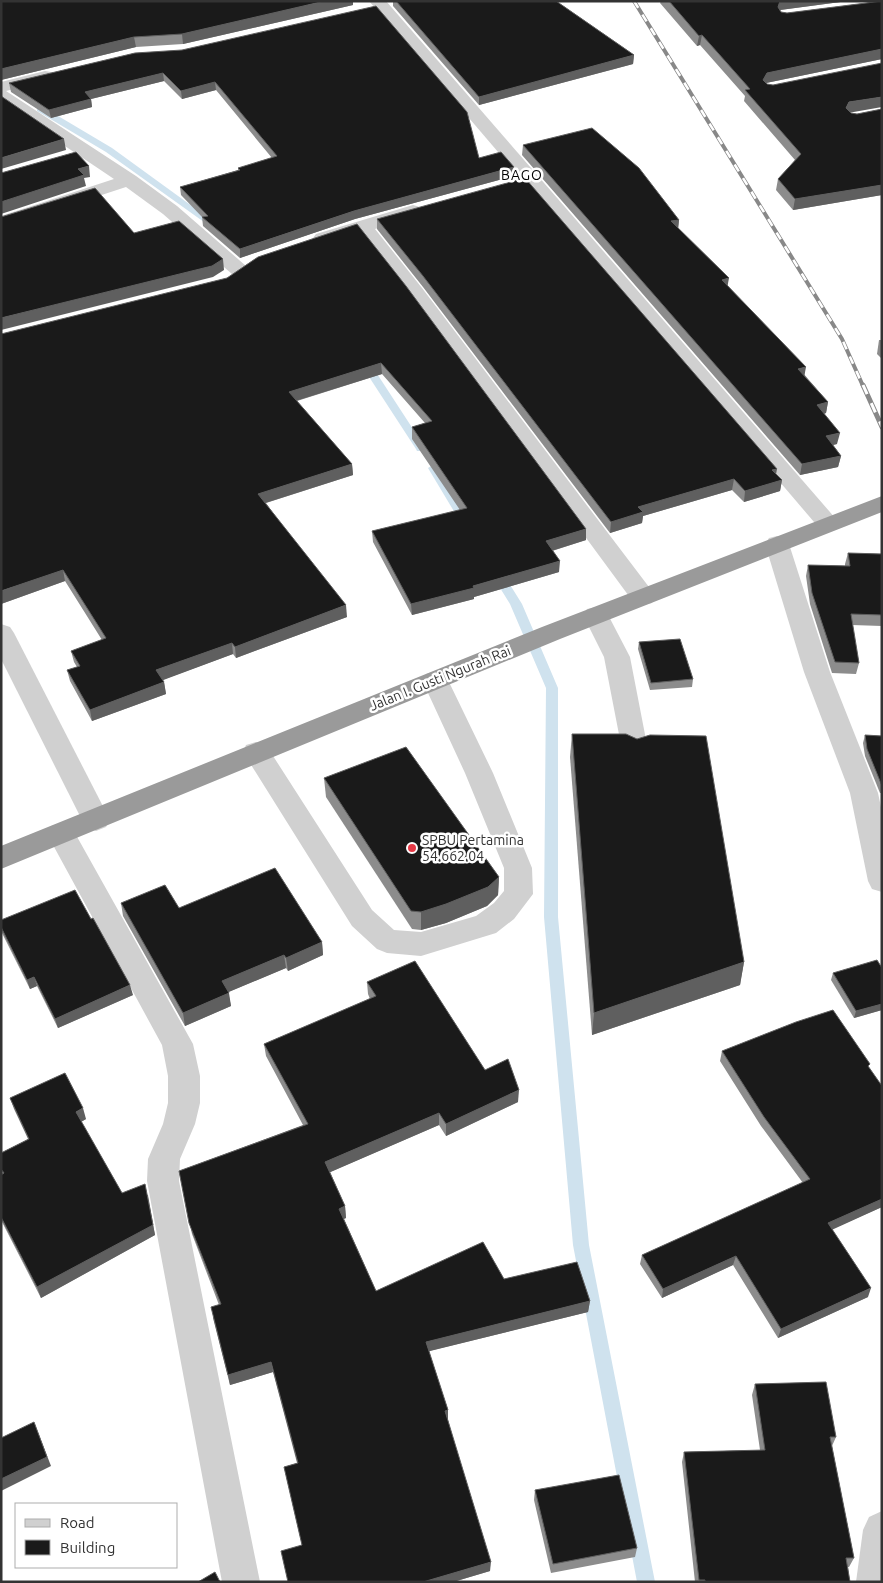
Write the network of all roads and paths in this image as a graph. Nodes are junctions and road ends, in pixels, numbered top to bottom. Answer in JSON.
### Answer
{"nodes":[{"id":1,"x":373,"y":6,"type":"edge"},
{"id":2,"x":63,"y":72,"type":"edge"},
{"id":3,"x":6,"y":88,"type":"edge"},
{"id":4,"x":87,"y":152,"type":"junction"},
{"id":5,"x":68,"y":157,"type":"edge"},
{"id":6,"x":129,"y":180,"type":"junction"},
{"id":7,"x":427,"y":207,"type":"edge"},
{"id":8,"x":1,"y":222,"type":"edge"},
{"id":9,"x":362,"y":225,"type":"junction"},
{"id":10,"x":307,"y":243,"type":"edge"},
{"id":11,"x":221,"y":283,"type":"edge"},
{"id":12,"x":882,"y":503,"type":"edge"},
{"id":13,"x":828,"y":524,"type":"junction"},
{"id":14,"x":777,"y":544,"type":"junction"},
{"id":15,"x":643,"y":597,"type":"junction"},
{"id":16,"x":596,"y":616,"type":"junction"},
{"id":17,"x":1,"y":633,"type":"edge"},
{"id":18,"x":435,"y":680,"type":"junction"},
{"id":19,"x":635,"y":750,"type":"edge"},
{"id":20,"x":256,"y":752,"type":"junction"},
{"id":21,"x":96,"y":820,"type":"junction"},
{"id":22,"x":61,"y":834,"type":"junction"},
{"id":23,"x":1,"y":858,"type":"edge"},
{"id":24,"x":882,"y":881,"type":"edge"},
{"id":25,"x":882,"y":1530,"type":"edge"},
{"id":26,"x":241,"y":1582,"type":"edge"},
{"id":27,"x":875,"y":1582,"type":"edge"}],
"edges":[{"from":1,"to":13,"type":"street"},
{"from":2,"to":3,"type":"street"},
{"from":3,"to":4,"type":"street"},
{"from":4,"to":5,"type":"street"},
{"from":4,"to":6,"type":"street"},
{"from":6,"to":8,"type":"street"},
{"from":6,"to":11,"type":"street"},
{"from":7,"to":9,"type":"street"},
{"from":9,"to":10,"type":"street"},
{"from":9,"to":15,"type":"street"},
{"from":12,"to":13,"type":"highway","name":"Jalan I. Gusti Ngurah Rai"},
{"from":13,"to":14,"type":"highway","name":"Jalan I. Gusti Ngurah Rai"},
{"from":14,"to":15,"type":"highway","name":"Jalan I. Gusti Ngurah Rai"},
{"from":14,"to":24,"type":"street"},
{"from":15,"to":16,"type":"highway","name":"Jalan I. Gusti Ngurah Rai"},
{"from":16,"to":18,"type":"highway","name":"Jalan I. Gusti Ngurah Rai"},
{"from":16,"to":19,"type":"street"},
{"from":17,"to":21,"type":"street"},
{"from":18,"to":20,"type":"highway","name":"Jalan I. Gusti Ngurah Rai"},
{"from":18,"to":20,"type":"street"},
{"from":20,"to":21,"type":"highway","name":"Jalan I. Gusti Ngurah Rai"},
{"from":21,"to":22,"type":"highway","name":"Jalan I. Gusti Ngurah Rai"},
{"from":22,"to":23,"type":"highway","name":"Jalan I. Gusti Ngurah Rai"},
{"from":22,"to":26,"type":"street"},
{"from":25,"to":27,"type":"street"}]}
